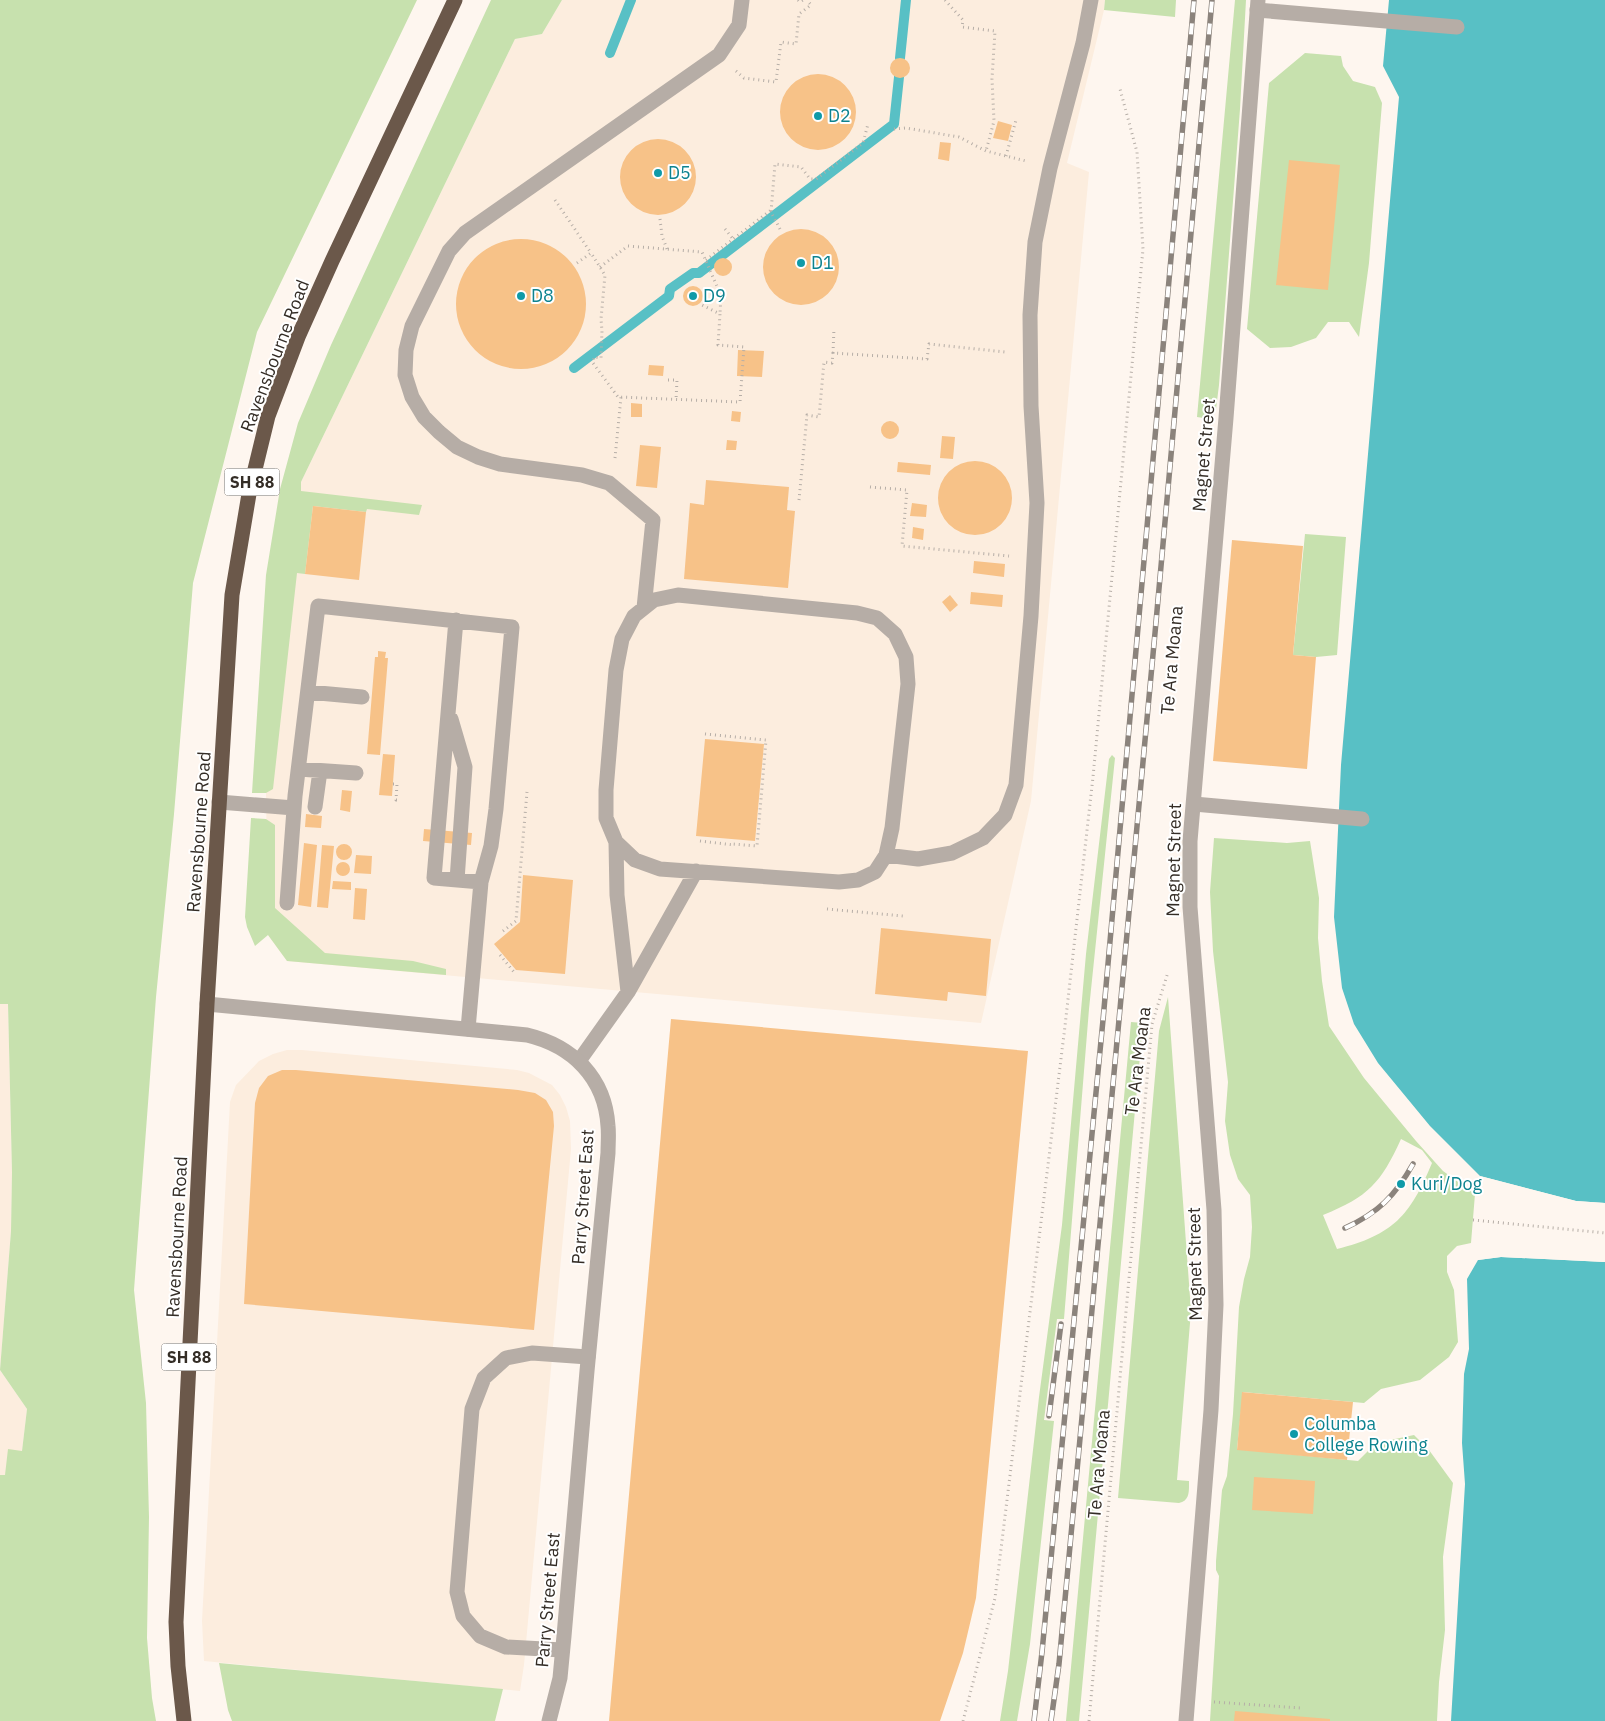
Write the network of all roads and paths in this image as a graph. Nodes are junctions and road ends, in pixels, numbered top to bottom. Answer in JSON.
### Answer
{"nodes":[{"id":1,"x":454,"y":0,"type":"edge"},
{"id":2,"x":742,"y":0,"type":"edge"},
{"id":3,"x":798,"y":0,"type":"edge"},
{"id":4,"x":803,"y":0,"type":"edge"},
{"id":5,"x":807,"y":0,"type":"edge"},
{"id":6,"x":945,"y":0,"type":"edge"},
{"id":7,"x":1091,"y":0,"type":"edge"},
{"id":8,"x":1257,"y":5,"type":"edge"},
{"id":9,"x":1457,"y":27,"type":"dead end"},
{"id":10,"x":744,"y":78,"type":"dead end"},
{"id":11,"x":1120,"y":89,"type":"dead end"},
{"id":12,"x":1016,"y":120,"type":"dead end"},
{"id":13,"x":868,"y":124,"type":"dead end"},
{"id":14,"x":894,"y":129,"type":"dead end"},
{"id":15,"x":986,"y":151,"type":"junction"},
{"id":16,"x":1006,"y":156,"type":"junction"},
{"id":17,"x":1050,"y":168,"type":"junction"},
{"id":18,"x":541,"y":180,"type":"junction"},
{"id":19,"x":771,"y":210,"type":"junction"},
{"id":20,"x":660,"y":219,"type":"dead end"},
{"id":21,"x":725,"y":229,"type":"dead end"},
{"id":22,"x":780,"y":229,"type":"dead end"},
{"id":23,"x":732,"y":239,"type":"junction"},
{"id":24,"x":667,"y":249,"type":"junction"},
{"id":25,"x":591,"y":253,"type":"junction"},
{"id":26,"x":706,"y":260,"type":"junction"},
{"id":27,"x":577,"y":263,"type":"dead end"},
{"id":28,"x":600,"y":267,"type":"junction"},
{"id":29,"x":719,"y":291,"type":"junction"},
{"id":30,"x":706,"y":296,"type":"dead end"},
{"id":31,"x":702,"y":305,"type":"dead end"},
{"id":32,"x":720,"y":314,"type":"junction"},
{"id":33,"x":834,"y":328,"type":"dead end"},
{"id":34,"x":833,"y":353,"type":"junction"},
{"id":35,"x":1030,"y":355,"type":"junction"},
{"id":36,"x":668,"y":380,"type":"dead end"},
{"id":37,"x":621,"y":397,"type":"junction"},
{"id":38,"x":676,"y":400,"type":"junction"},
{"id":39,"x":614,"y":487,"type":"junction"},
{"id":40,"x":870,"y":487,"type":"dead end"},
{"id":41,"x":799,"y":500,"type":"dead end"},
{"id":42,"x":979,"y":553,"type":"dead end"},
{"id":43,"x":644,"y":608,"type":"junction"},
{"id":44,"x":456,"y":620,"type":"junction"},
{"id":45,"x":308,"y":692,"type":"junction"},
{"id":46,"x":362,"y":697,"type":"dead end"},
{"id":47,"x":448,"y":711,"type":"junction"},
{"id":48,"x":705,"y":734,"type":"dead end"},
{"id":49,"x":299,"y":769,"type":"junction"},
{"id":50,"x":320,"y":771,"type":"junction"},
{"id":51,"x":356,"y":773,"type":"dead end"},
{"id":52,"x":393,"y":784,"type":"dead end"},
{"id":53,"x":528,"y":792,"type":"dead end"},
{"id":54,"x":399,"y":800,"type":"dead end"},
{"id":55,"x":219,"y":802,"type":"junction"},
{"id":56,"x":1194,"y":804,"type":"junction"},
{"id":57,"x":314,"y":807,"type":"dead end"},
{"id":58,"x":294,"y":808,"type":"junction"},
{"id":59,"x":1362,"y":819,"type":"dead end"},
{"id":60,"x":700,"y":841,"type":"dead end"},
{"id":61,"x":616,"y":842,"type":"junction"},
{"id":62,"x":733,"y":844,"type":"junction"},
{"id":63,"x":736,"y":851,"type":"dead end"},
{"id":64,"x":886,"y":855,"type":"junction"},
{"id":65,"x":696,"y":872,"type":"junction"},
{"id":66,"x":456,"y":880,"type":"junction"},
{"id":67,"x":481,"y":882,"type":"junction"},
{"id":68,"x":287,"y":904,"type":"dead end"},
{"id":69,"x":503,"y":932,"type":"dead end"},
{"id":70,"x":496,"y":950,"type":"dead end"},
{"id":71,"x":1170,"y":964,"type":"dead end"},
{"id":72,"x":514,"y":972,"type":"dead end"},
{"id":73,"x":628,"y":992,"type":"junction"},
{"id":74,"x":207,"y":1004,"type":"junction"},
{"id":75,"x":468,"y":1029,"type":"junction"},
{"id":76,"x":579,"y":1061,"type":"junction"},
{"id":77,"x":1473,"y":1220,"type":"dead end"},
{"id":78,"x":1605,"y":1233,"type":"edge"},
{"id":79,"x":588,"y":1358,"type":"junction"},
{"id":80,"x":562,"y":1650,"type":"junction"},
{"id":81,"x":1188,"y":1700,"type":"junction"},
{"id":82,"x":1301,"y":1708,"type":"dead end"},
{"id":83,"x":185,"y":1717,"type":"edge"},
{"id":84,"x":549,"y":1721,"type":"edge"},
{"id":85,"x":963,"y":1721,"type":"edge"},
{"id":86,"x":1089,"y":1721,"type":"edge"},
{"id":87,"x":1186,"y":1721,"type":"edge"}],
"edges":[{"from":1,"to":55,"type":"highway","name":"Ravensbourne Road","number":"SH 88"},
{"from":2,"to":18,"type":"street"},
{"from":3,"to":4,"type":"path"},
{"from":5,"to":10,"type":"path"},
{"from":6,"to":15,"type":"path"},
{"from":7,"to":17,"type":"street"},
{"from":8,"to":9,"type":"street"},
{"from":8,"to":56,"type":"street","name":"Magnet Street"},
{"from":11,"to":85,"type":"path"},
{"from":12,"to":16,"type":"path"},
{"from":13,"to":19,"type":"path"},
{"from":14,"to":15,"type":"path"},
{"from":15,"to":16,"type":"path"},
{"from":16,"to":17,"type":"path"},
{"from":17,"to":35,"type":"street"},
{"from":18,"to":25,"type":"path"},
{"from":18,"to":39,"type":"street"},
{"from":19,"to":22,"type":"path"},
{"from":19,"to":23,"type":"path"},
{"from":20,"to":24,"type":"path"},
{"from":21,"to":23,"type":"path"},
{"from":23,"to":26,"type":"path"},
{"from":24,"to":26,"type":"path"},
{"from":24,"to":28,"type":"path"},
{"from":25,"to":27,"type":"path"},
{"from":25,"to":28,"type":"path"},
{"from":26,"to":29,"type":"path"},
{"from":28,"to":37,"type":"path"},
{"from":29,"to":30,"type":"path"},
{"from":29,"to":32,"type":"path"},
{"from":31,"to":32,"type":"path"},
{"from":32,"to":38,"type":"path"},
{"from":33,"to":34,"type":"path"},
{"from":34,"to":35,"type":"path"},
{"from":34,"to":41,"type":"path"},
{"from":35,"to":64,"type":"street"},
{"from":36,"to":38,"type":"path"},
{"from":37,"to":38,"type":"path"},
{"from":37,"to":39,"type":"path"},
{"from":39,"to":43,"type":"street"},
{"from":40,"to":42,"type":"path"},
{"from":43,"to":61,"type":"street"},
{"from":43,"to":64,"type":"street"},
{"from":44,"to":45,"type":"street"},
{"from":44,"to":47,"type":"street"},
{"from":44,"to":67,"type":"street"},
{"from":45,"to":46,"type":"street"},
{"from":45,"to":49,"type":"street"},
{"from":47,"to":66,"type":"street"},
{"from":47,"to":66,"type":"street"},
{"from":48,"to":62,"type":"path"},
{"from":49,"to":50,"type":"street"},
{"from":49,"to":58,"type":"street"},
{"from":50,"to":51,"type":"street"},
{"from":50,"to":57,"type":"street"},
{"from":52,"to":54,"type":"path"},
{"from":53,"to":69,"type":"path"},
{"from":55,"to":58,"type":"street"},
{"from":55,"to":74,"type":"highway","name":"Ravensbourne Road","number":"SH 88"},
{"from":56,"to":59,"type":"street"},
{"from":56,"to":81,"type":"street","name":"Magnet Street"},
{"from":58,"to":68,"type":"street"},
{"from":60,"to":62,"type":"path"},
{"from":61,"to":65,"type":"street"},
{"from":61,"to":73,"type":"street"},
{"from":62,"to":63,"type":"path"},
{"from":64,"to":65,"type":"street"},
{"from":65,"to":73,"type":"street"},
{"from":66,"to":67,"type":"street"},
{"from":67,"to":75,"type":"street"},
{"from":70,"to":72,"type":"path"},
{"from":71,"to":86,"type":"path","name":"Te Ara Moana"},
{"from":73,"to":76,"type":"street"},
{"from":74,"to":75,"type":"street","name":"Parry Street East"},
{"from":74,"to":83,"type":"highway","name":"Ravensbourne Road","number":"SH 88"},
{"from":75,"to":76,"type":"street","name":"Parry Street East"},
{"from":76,"to":79,"type":"street","name":"Parry Street East"},
{"from":77,"to":78,"type":"path"},
{"from":79,"to":80,"type":"street","name":"Parry Street East"},
{"from":79,"to":80,"type":"street"},
{"from":80,"to":84,"type":"street","name":"Parry Street East"},
{"from":81,"to":82,"type":"path"},
{"from":81,"to":87,"type":"street","name":"Magnet Street"}]}
